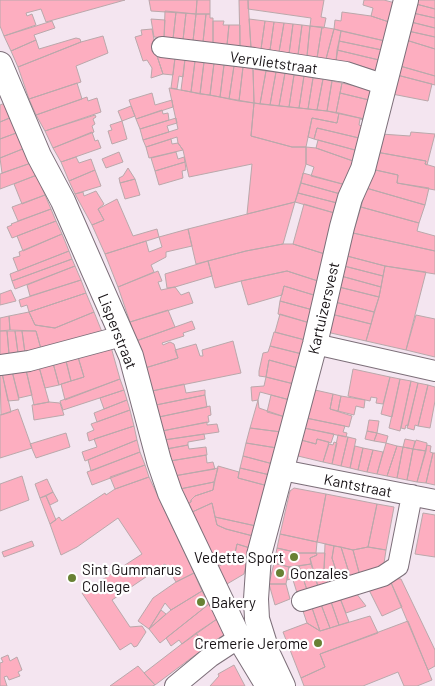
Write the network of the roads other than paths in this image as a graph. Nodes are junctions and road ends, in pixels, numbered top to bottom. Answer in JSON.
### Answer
{"nodes":[{"id":1,"x":406,"y":0,"type":"edge"},
{"id":2,"x":162,"y":47,"type":"dead end"},
{"id":3,"x":0,"y":64,"type":"edge"},
{"id":4,"x":385,"y":85,"type":"junction"},
{"id":5,"x":122,"y":336,"type":"junction"},
{"id":6,"x":315,"y":344,"type":"junction"},
{"id":7,"x":0,"y":365,"type":"edge"},
{"id":8,"x":435,"y":370,"type":"edge"},
{"id":9,"x":282,"y":470,"type":"junction"},
{"id":10,"x":412,"y":495,"type":"junction"},
{"id":11,"x":435,"y":500,"type":"edge"},
{"id":12,"x":302,"y":601,"type":"dead end"},
{"id":13,"x":222,"y":603,"type":"junction"},
{"id":14,"x":257,"y":609,"type":"junction"},
{"id":15,"x":239,"y":638,"type":"junction"},
{"id":16,"x":268,"y":654,"type":"junction"},
{"id":17,"x":176,"y":686,"type":"edge"},
{"id":18,"x":268,"y":686,"type":"edge"},
{"id":19,"x":283,"y":686,"type":"edge"}],
"edges":[{"from":1,"to":4,"type":"street","name":"Kartuizersvest"},
{"from":2,"to":4,"type":"street","name":"Vervlietstraat"},
{"from":3,"to":5,"type":"street","name":"Lisperstraat"},
{"from":4,"to":6,"type":"street","name":"Kartuizersvest"},
{"from":5,"to":7,"type":"street"},
{"from":5,"to":13,"type":"street","name":"Lisperstraat"},
{"from":6,"to":8,"type":"street"},
{"from":6,"to":9,"type":"street","name":"Kartuizersvest"},
{"from":9,"to":10,"type":"street","name":"Kantstraat"},
{"from":9,"to":14,"type":"street","name":"Kartuizersvest"},
{"from":10,"to":11,"type":"street","name":"Kantstraat"},
{"from":10,"to":12,"type":"street"},
{"from":13,"to":14,"type":"street"},
{"from":13,"to":15,"type":"street","name":"Lisperstraat"},
{"from":14,"to":16,"type":"street"},
{"from":15,"to":16,"type":"street"},
{"from":15,"to":17,"type":"street"},
{"from":15,"to":18,"type":"street","name":"Lisperstraat"},
{"from":16,"to":19,"type":"street"}]}
